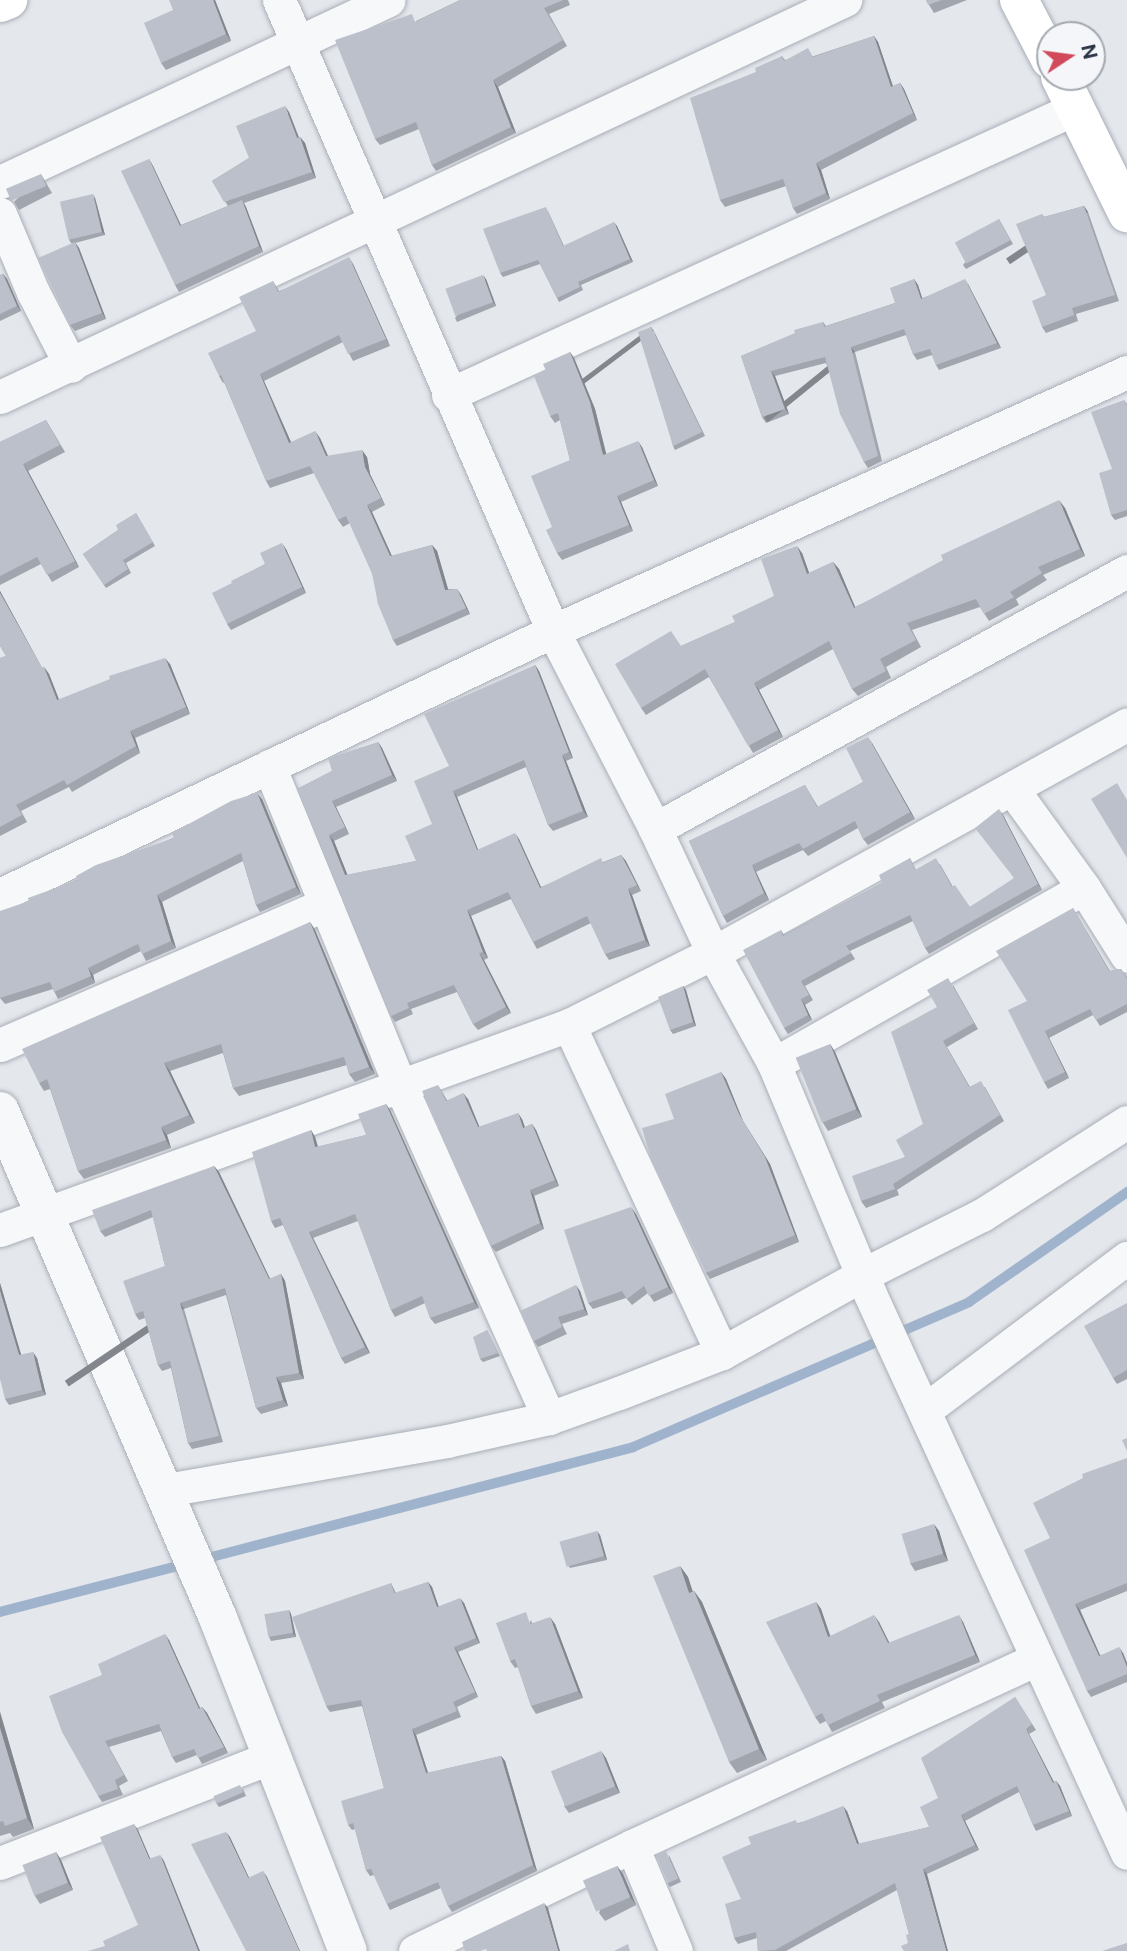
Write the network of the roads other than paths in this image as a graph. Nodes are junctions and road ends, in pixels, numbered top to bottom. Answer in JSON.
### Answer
{"nodes":[{"id":1,"x":8,"y":0,"type":"edge"},
{"id":2,"x":279,"y":0,"type":"edge"},
{"id":3,"x":390,"y":0,"type":"edge"},
{"id":4,"x":845,"y":0,"type":"edge"},
{"id":5,"x":1019,"y":0,"type":"edge"},
{"id":6,"x":0,"y":3,"type":"edge"},
{"id":7,"x":1036,"y":32,"type":"edge"},
{"id":8,"x":298,"y":41,"type":"junction"},
{"id":9,"x":1068,"y":93,"type":"edge"},
{"id":10,"x":0,"y":182,"type":"edge"},
{"id":11,"x":1127,"y":213,"type":"edge"},
{"id":12,"x":0,"y":214,"type":"edge"},
{"id":13,"x":373,"y":220,"type":"junction"},
{"id":14,"x":71,"y":366,"type":"junction"},
{"id":15,"x":1127,"y":372,"type":"edge"},
{"id":16,"x":448,"y":395,"type":"junction"},
{"id":17,"x":0,"y":397,"type":"edge"},
{"id":18,"x":1127,"y":571,"type":"edge"},
{"id":19,"x":553,"y":631,"type":"junction"},
{"id":20,"x":1127,"y":724,"type":"edge"},
{"id":21,"x":269,"y":766,"type":"junction"},
{"id":22,"x":1013,"y":790,"type":"junction"},
{"id":23,"x":655,"y":829,"type":"junction"},
{"id":24,"x":1084,"y":888,"type":"junction"},
{"id":25,"x":0,"y":895,"type":"edge"},
{"id":26,"x":326,"y":904,"type":"junction"},
{"id":27,"x":713,"y":953,"type":"junction"},
{"id":28,"x":1127,"y":956,"type":"edge"},
{"id":29,"x":569,"y":1026,"type":"junction"},
{"id":30,"x":0,"y":1045,"type":"edge"},
{"id":31,"x":774,"y":1064,"type":"junction"},
{"id":32,"x":400,"y":1084,"type":"junction"},
{"id":33,"x":0,"y":1111,"type":"edge"},
{"id":34,"x":1127,"y":1122,"type":"edge"},
{"id":35,"x":43,"y":1213,"type":"junction"},
{"id":36,"x":0,"y":1230,"type":"edge"},
{"id":37,"x":1127,"y":1258,"type":"edge"},
{"id":38,"x":866,"y":1285,"type":"junction"},
{"id":39,"x":722,"y":1353,"type":"junction"},
{"id":40,"x":919,"y":1397,"type":"junction"},
{"id":41,"x":549,"y":1418,"type":"junction"},
{"id":42,"x":164,"y":1500,"type":"junction"},
{"id":43,"x":1037,"y":1659,"type":"junction"},
{"id":44,"x":272,"y":1757,"type":"junction"},
{"id":45,"x":632,"y":1846,"type":"junction"},
{"id":46,"x":1127,"y":1853,"type":"edge"},
{"id":47,"x":0,"y":1863,"type":"edge"},
{"id":48,"x":348,"y":1951,"type":"edge"},
{"id":49,"x":415,"y":1951,"type":"edge"},
{"id":50,"x":676,"y":1951,"type":"edge"}],
"edges":[{"from":1,"to":6,"type":"main road"},
{"from":2,"to":8,"type":"street"},
{"from":3,"to":8,"type":"street"},
{"from":4,"to":13,"type":"street"},
{"from":5,"to":7,"type":"main road"},
{"from":8,"to":10,"type":"street"},
{"from":8,"to":13,"type":"street"},
{"from":9,"to":11,"type":"main road"},
{"from":9,"to":16,"type":"street"},
{"from":12,"to":14,"type":"street"},
{"from":13,"to":14,"type":"street"},
{"from":13,"to":16,"type":"street"},
{"from":14,"to":17,"type":"street"},
{"from":15,"to":19,"type":"street"},
{"from":16,"to":19,"type":"street"},
{"from":18,"to":23,"type":"street"},
{"from":19,"to":21,"type":"street"},
{"from":19,"to":23,"type":"street"},
{"from":20,"to":22,"type":"street"},
{"from":21,"to":25,"type":"street"},
{"from":21,"to":26,"type":"street"},
{"from":22,"to":24,"type":"street"},
{"from":22,"to":27,"type":"street"},
{"from":23,"to":27,"type":"street"},
{"from":24,"to":28,"type":"street"},
{"from":24,"to":31,"type":"street"},
{"from":26,"to":30,"type":"street"},
{"from":26,"to":32,"type":"street"},
{"from":27,"to":29,"type":"street"},
{"from":27,"to":31,"type":"street"},
{"from":29,"to":32,"type":"street"},
{"from":29,"to":39,"type":"street"},
{"from":31,"to":38,"type":"street"},
{"from":32,"to":35,"type":"street"},
{"from":32,"to":41,"type":"street"},
{"from":33,"to":35,"type":"street"},
{"from":34,"to":38,"type":"street"},
{"from":35,"to":36,"type":"street"},
{"from":35,"to":42,"type":"street"},
{"from":37,"to":40,"type":"street"},
{"from":38,"to":39,"type":"street"},
{"from":38,"to":40,"type":"street"},
{"from":39,"to":41,"type":"street"},
{"from":40,"to":43,"type":"street"},
{"from":41,"to":42,"type":"street"},
{"from":42,"to":44,"type":"street"},
{"from":43,"to":45,"type":"street"},
{"from":43,"to":46,"type":"street"},
{"from":44,"to":47,"type":"street"},
{"from":44,"to":48,"type":"street"},
{"from":45,"to":49,"type":"street"},
{"from":45,"to":50,"type":"street"}]}
